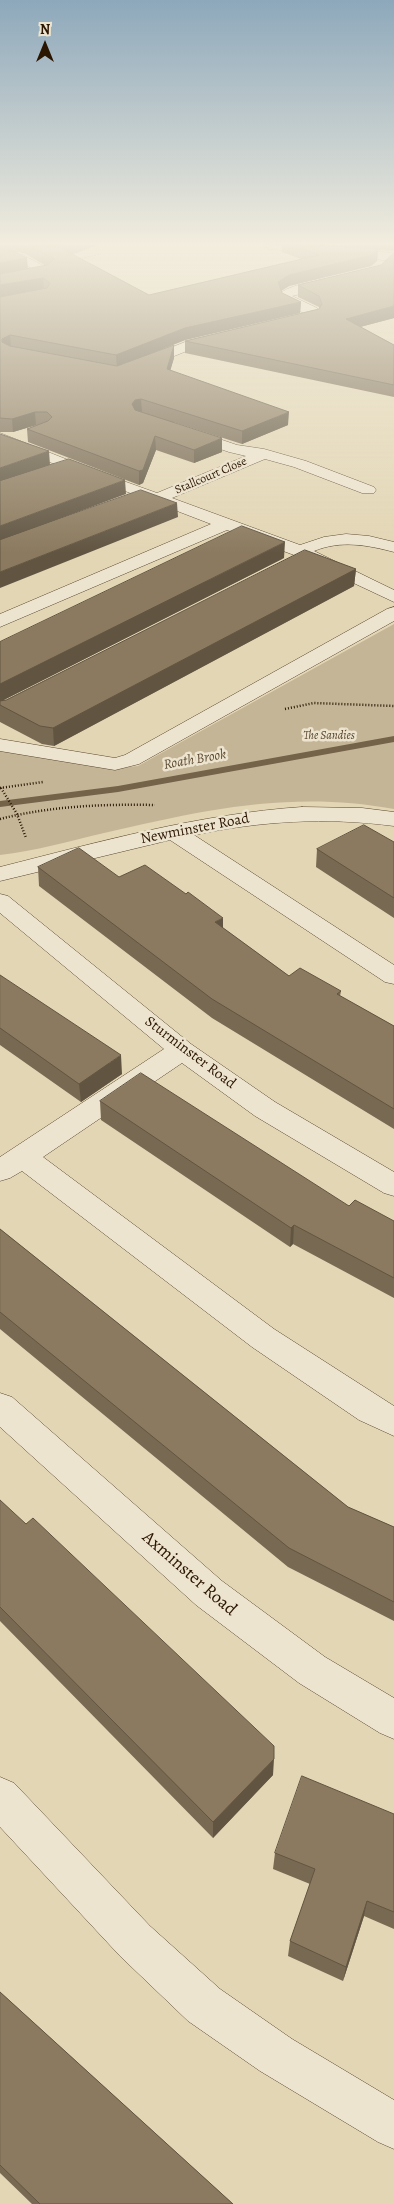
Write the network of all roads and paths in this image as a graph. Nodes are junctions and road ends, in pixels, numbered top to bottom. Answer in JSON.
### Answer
{"nodes":[{"id":1,"x":183,"y":348,"type":"edge"},
{"id":2,"x":127,"y":370,"type":"edge"},
{"id":3,"x":169,"y":427,"type":"edge"},
{"id":4,"x":33,"y":433,"type":"edge"},
{"id":5,"x":1,"y":439,"type":"edge"},
{"id":6,"x":264,"y":454,"type":"junction"},
{"id":7,"x":70,"y":466,"type":"junction"},
{"id":8,"x":44,"y":475,"type":"edge"},
{"id":9,"x":368,"y":490,"type":"dead end"},
{"id":10,"x":153,"y":496,"type":"junction"},
{"id":11,"x":123,"y":503,"type":"edge"},
{"id":12,"x":226,"y":524,"type":"junction"},
{"id":13,"x":394,"y":547,"type":"edge"},
{"id":14,"x":304,"y":553,"type":"junction"},
{"id":15,"x":284,"y":567,"type":"edge"},
{"id":16,"x":394,"y":597,"type":"edge"},
{"id":17,"x":394,"y":613,"type":"edge"},
{"id":18,"x":0,"y":620,"type":"edge"},
{"id":19,"x":394,"y":706,"type":"edge"},
{"id":20,"x":281,"y":710,"type":"dead end"},
{"id":21,"x":0,"y":745,"type":"edge"},
{"id":22,"x":0,"y":788,"type":"edge"},
{"id":23,"x":16,"y":814,"type":"junction"},
{"id":24,"x":0,"y":819,"type":"edge"},
{"id":25,"x":394,"y":819,"type":"edge"},
{"id":26,"x":174,"y":832,"type":"junction"},
{"id":27,"x":27,"y":841,"type":"dead end"},
{"id":28,"x":0,"y":874,"type":"edge"},
{"id":29,"x":0,"y":901,"type":"edge"},
{"id":30,"x":394,"y":976,"type":"edge"},
{"id":31,"x":182,"y":1050,"type":"junction"},
{"id":32,"x":11,"y":1163,"type":"edge"},
{"id":33,"x":394,"y":1185,"type":"edge"},
{"id":34,"x":0,"y":1407,"type":"edge"},
{"id":35,"x":394,"y":1422,"type":"edge"},
{"id":36,"x":394,"y":1720,"type":"edge"},
{"id":37,"x":0,"y":1798,"type":"edge"},
{"id":38,"x":394,"y":2126,"type":"edge"}],
"edges":[{"from":1,"to":2,"type":"street"},
{"from":3,"to":6,"type":"street","name":"Stallcourt Close"},
{"from":4,"to":5,"type":"street"},
{"from":5,"to":7,"type":"street"},
{"from":6,"to":9,"type":"street","name":"Stallcourt Close"},
{"from":6,"to":10,"type":"street","name":"Stallcourt Close"},
{"from":7,"to":8,"type":"street"},
{"from":7,"to":10,"type":"street"},
{"from":10,"to":11,"type":"street","name":"Stallcourt Close"},
{"from":10,"to":12,"type":"street"},
{"from":12,"to":14,"type":"street"},
{"from":12,"to":18,"type":"street"},
{"from":13,"to":14,"type":"street"},
{"from":14,"to":15,"type":"street"},
{"from":14,"to":16,"type":"street"},
{"from":17,"to":21,"type":"street"},
{"from":19,"to":20,"type":"path"},
{"from":22,"to":23,"type":"path"},
{"from":23,"to":24,"type":"path"},
{"from":23,"to":27,"type":"path"},
{"from":25,"to":26,"type":"street","name":"Newminster Road"},
{"from":26,"to":28,"type":"street","name":"Newminster Road"},
{"from":26,"to":30,"type":"street"},
{"from":29,"to":31,"type":"street","name":"Sturminster Road"},
{"from":31,"to":32,"type":"street"},
{"from":31,"to":33,"type":"street","name":"Sturminster Road"},
{"from":32,"to":35,"type":"street"},
{"from":34,"to":36,"type":"street","name":"Axminster Road"},
{"from":37,"to":38,"type":"street"}]}
